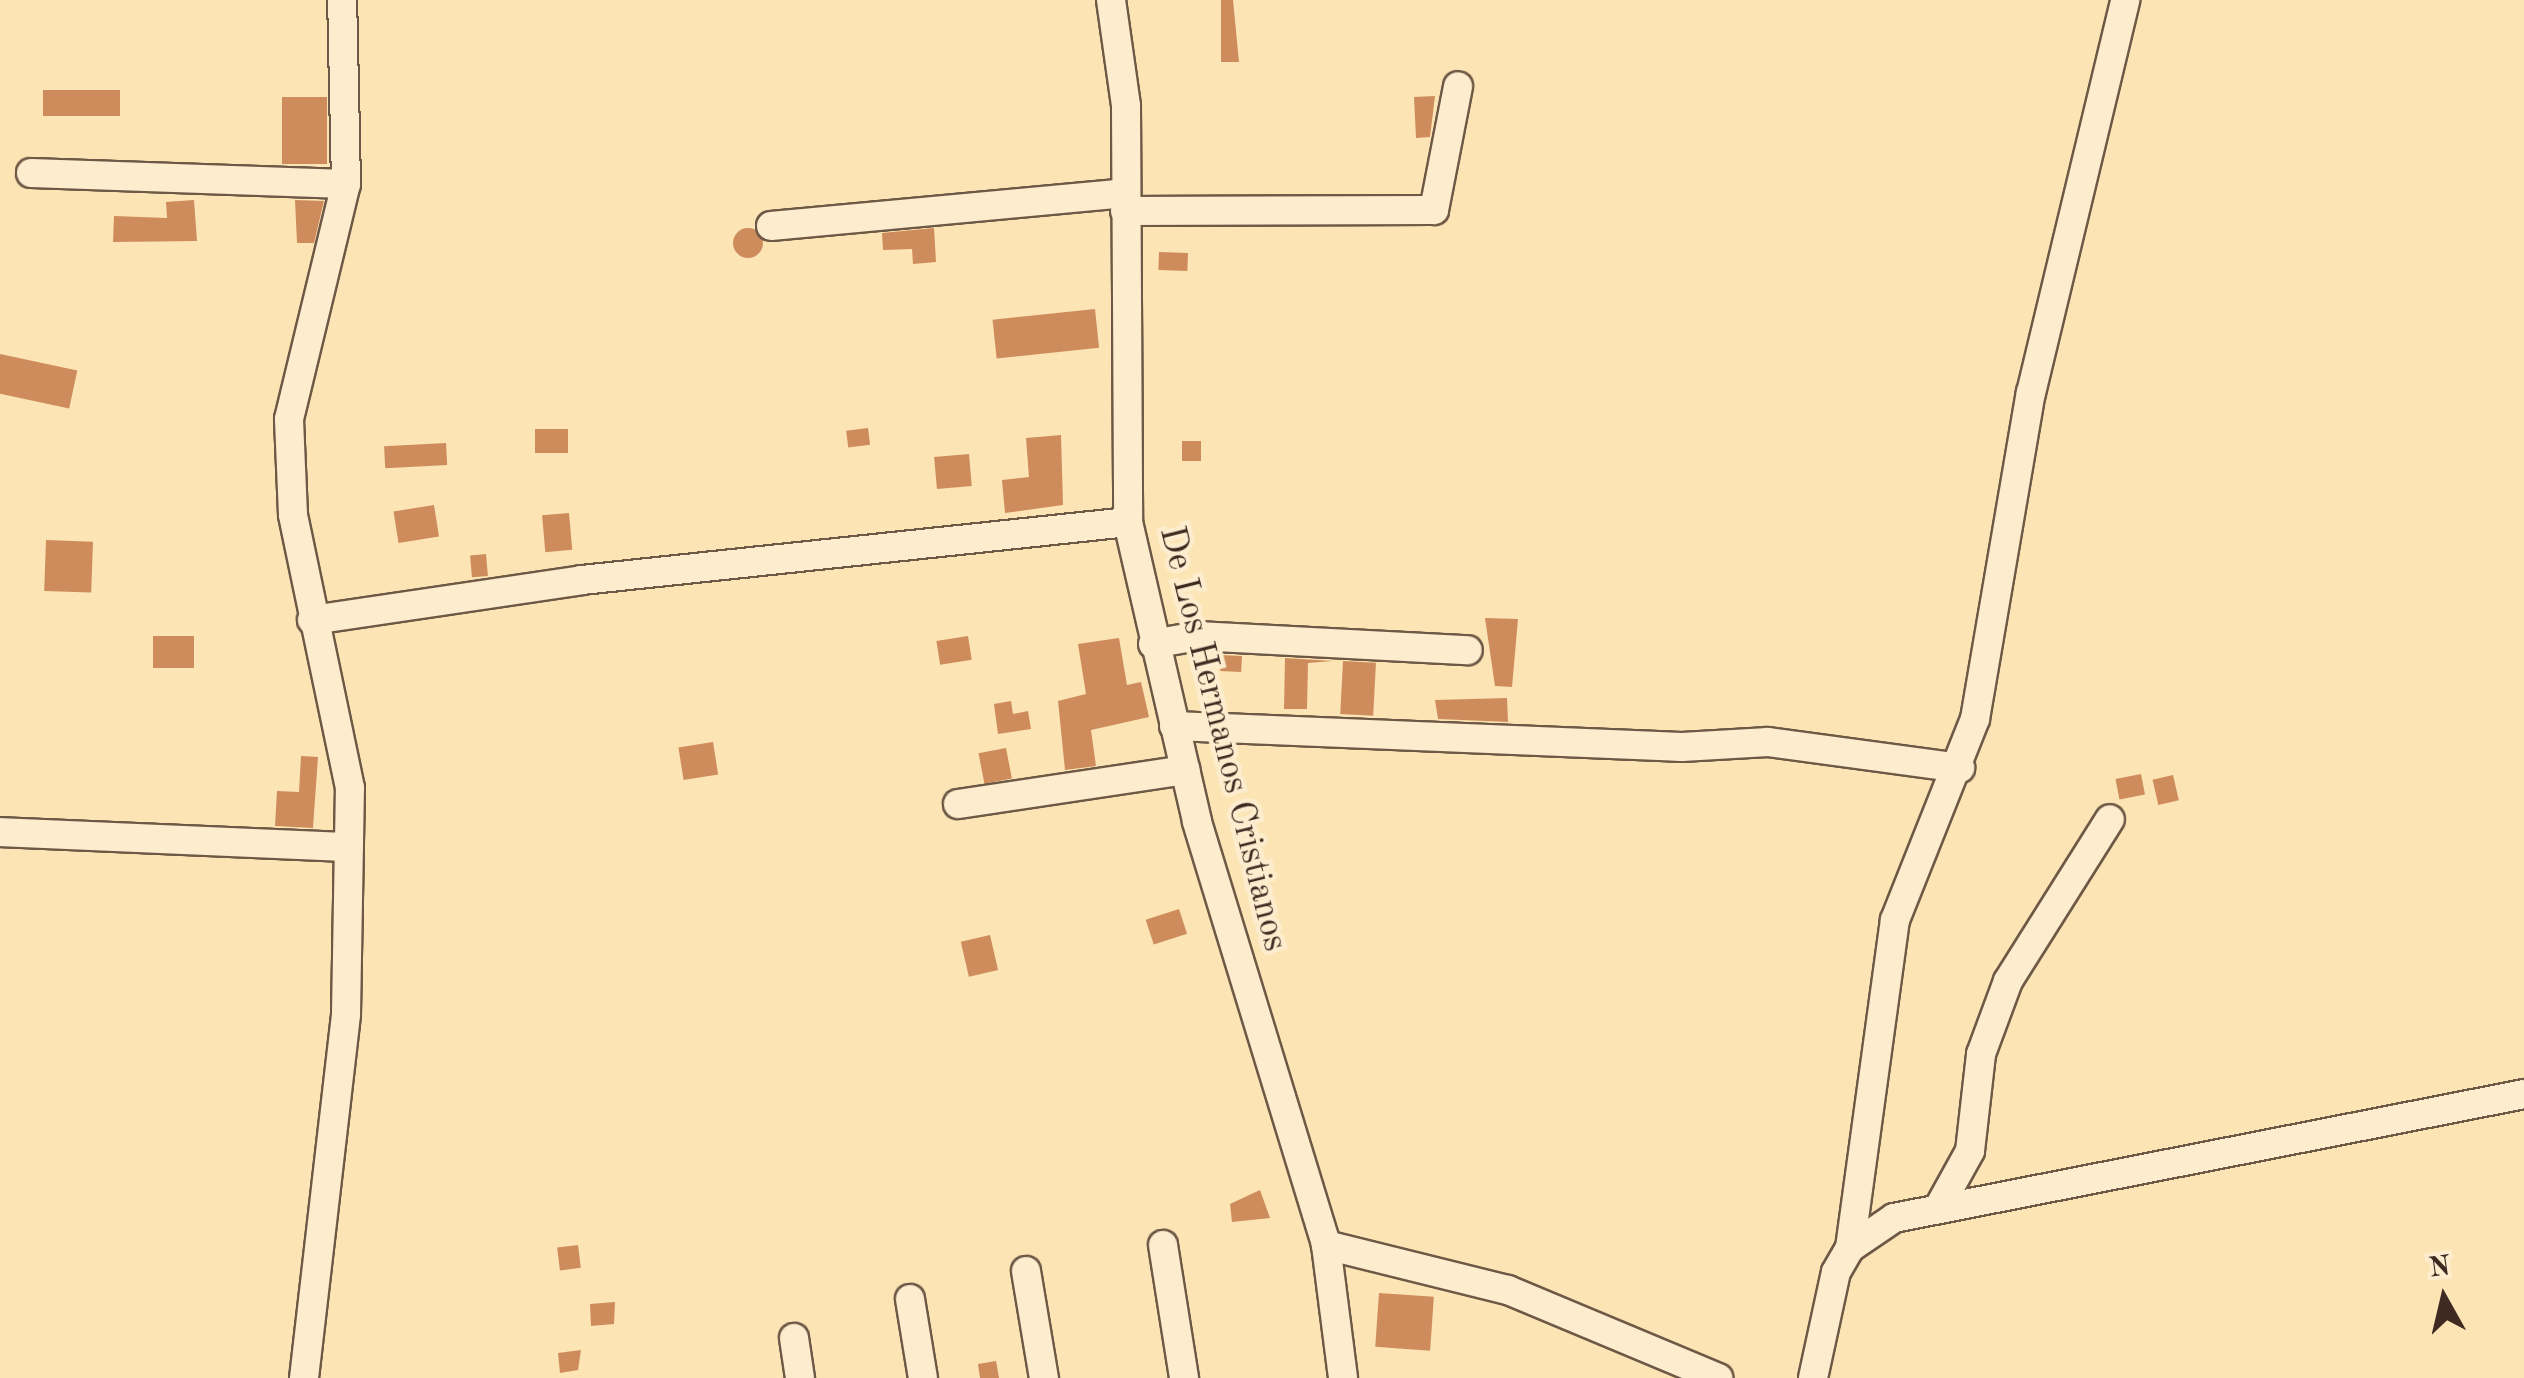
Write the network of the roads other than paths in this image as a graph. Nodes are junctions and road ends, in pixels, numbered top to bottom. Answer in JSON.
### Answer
{"nodes":[{"id":1,"x":342,"y":0,"type":"edge"},
{"id":2,"x":1111,"y":0,"type":"edge"},
{"id":3,"x":2125,"y":0,"type":"edge"},
{"id":4,"x":1458,"y":86,"type":"dead end"},
{"id":5,"x":31,"y":173,"type":"dead end"},
{"id":6,"x":346,"y":184,"type":"junction"},
{"id":7,"x":1125,"y":202,"type":"junction"},
{"id":8,"x":772,"y":226,"type":"dead end"},
{"id":9,"x":1128,"y":522,"type":"junction"},
{"id":10,"x":312,"y":620,"type":"junction"},
{"id":11,"x":1153,"y":644,"type":"junction"},
{"id":12,"x":1468,"y":650,"type":"dead end"},
{"id":13,"x":1174,"y":726,"type":"junction"},
{"id":14,"x":1960,"y":768,"type":"junction"},
{"id":15,"x":1185,"y":770,"type":"junction"},
{"id":16,"x":958,"y":804,"type":"dead end"},
{"id":17,"x":2110,"y":819,"type":"dead end"},
{"id":18,"x":0,"y":832,"type":"edge"},
{"id":19,"x":349,"y":847,"type":"junction"},
{"id":20,"x":2524,"y":1094,"type":"edge"},
{"id":21,"x":1939,"y":1207,"type":"junction"},
{"id":22,"x":1163,"y":1245,"type":"dead end"},
{"id":23,"x":1326,"y":1245,"type":"junction"},
{"id":24,"x":1850,"y":1248,"type":"junction"},
{"id":25,"x":1026,"y":1271,"type":"dead end"},
{"id":26,"x":910,"y":1299,"type":"dead end"},
{"id":27,"x":794,"y":1338,"type":"dead end"},
{"id":28,"x":304,"y":1378,"type":"edge"},
{"id":29,"x":800,"y":1378,"type":"edge"},
{"id":30,"x":924,"y":1378,"type":"edge"},
{"id":31,"x":1044,"y":1378,"type":"edge"},
{"id":32,"x":1184,"y":1378,"type":"edge"},
{"id":33,"x":1342,"y":1378,"type":"edge"},
{"id":34,"x":1718,"y":1378,"type":"edge"},
{"id":35,"x":1813,"y":1378,"type":"edge"}],
"edges":[{"from":1,"to":6,"type":"street"},
{"from":2,"to":7,"type":"street","name":"De Los Hermanos Cristianos"},
{"from":3,"to":14,"type":"street"},
{"from":4,"to":7,"type":"street"},
{"from":5,"to":6,"type":"street"},
{"from":6,"to":10,"type":"street"},
{"from":7,"to":8,"type":"street"},
{"from":7,"to":9,"type":"street","name":"De Los Hermanos Cristianos"},
{"from":9,"to":10,"type":"street"},
{"from":9,"to":11,"type":"street","name":"De Los Hermanos Cristianos"},
{"from":10,"to":19,"type":"street"},
{"from":11,"to":12,"type":"street"},
{"from":11,"to":13,"type":"street","name":"De Los Hermanos Cristianos"},
{"from":13,"to":14,"type":"street"},
{"from":13,"to":15,"type":"street","name":"De Los Hermanos Cristianos"},
{"from":14,"to":24,"type":"street"},
{"from":15,"to":16,"type":"street"},
{"from":15,"to":23,"type":"street","name":"De Los Hermanos Cristianos"},
{"from":17,"to":21,"type":"street"},
{"from":18,"to":19,"type":"street"},
{"from":19,"to":28,"type":"street"},
{"from":20,"to":21,"type":"street"},
{"from":21,"to":24,"type":"street"},
{"from":22,"to":32,"type":"street"},
{"from":23,"to":33,"type":"street","name":"De Los Hermanos Cristianos"},
{"from":23,"to":34,"type":"street"},
{"from":24,"to":35,"type":"street"},
{"from":25,"to":31,"type":"street"},
{"from":26,"to":30,"type":"street"},
{"from":27,"to":29,"type":"street"}]}
